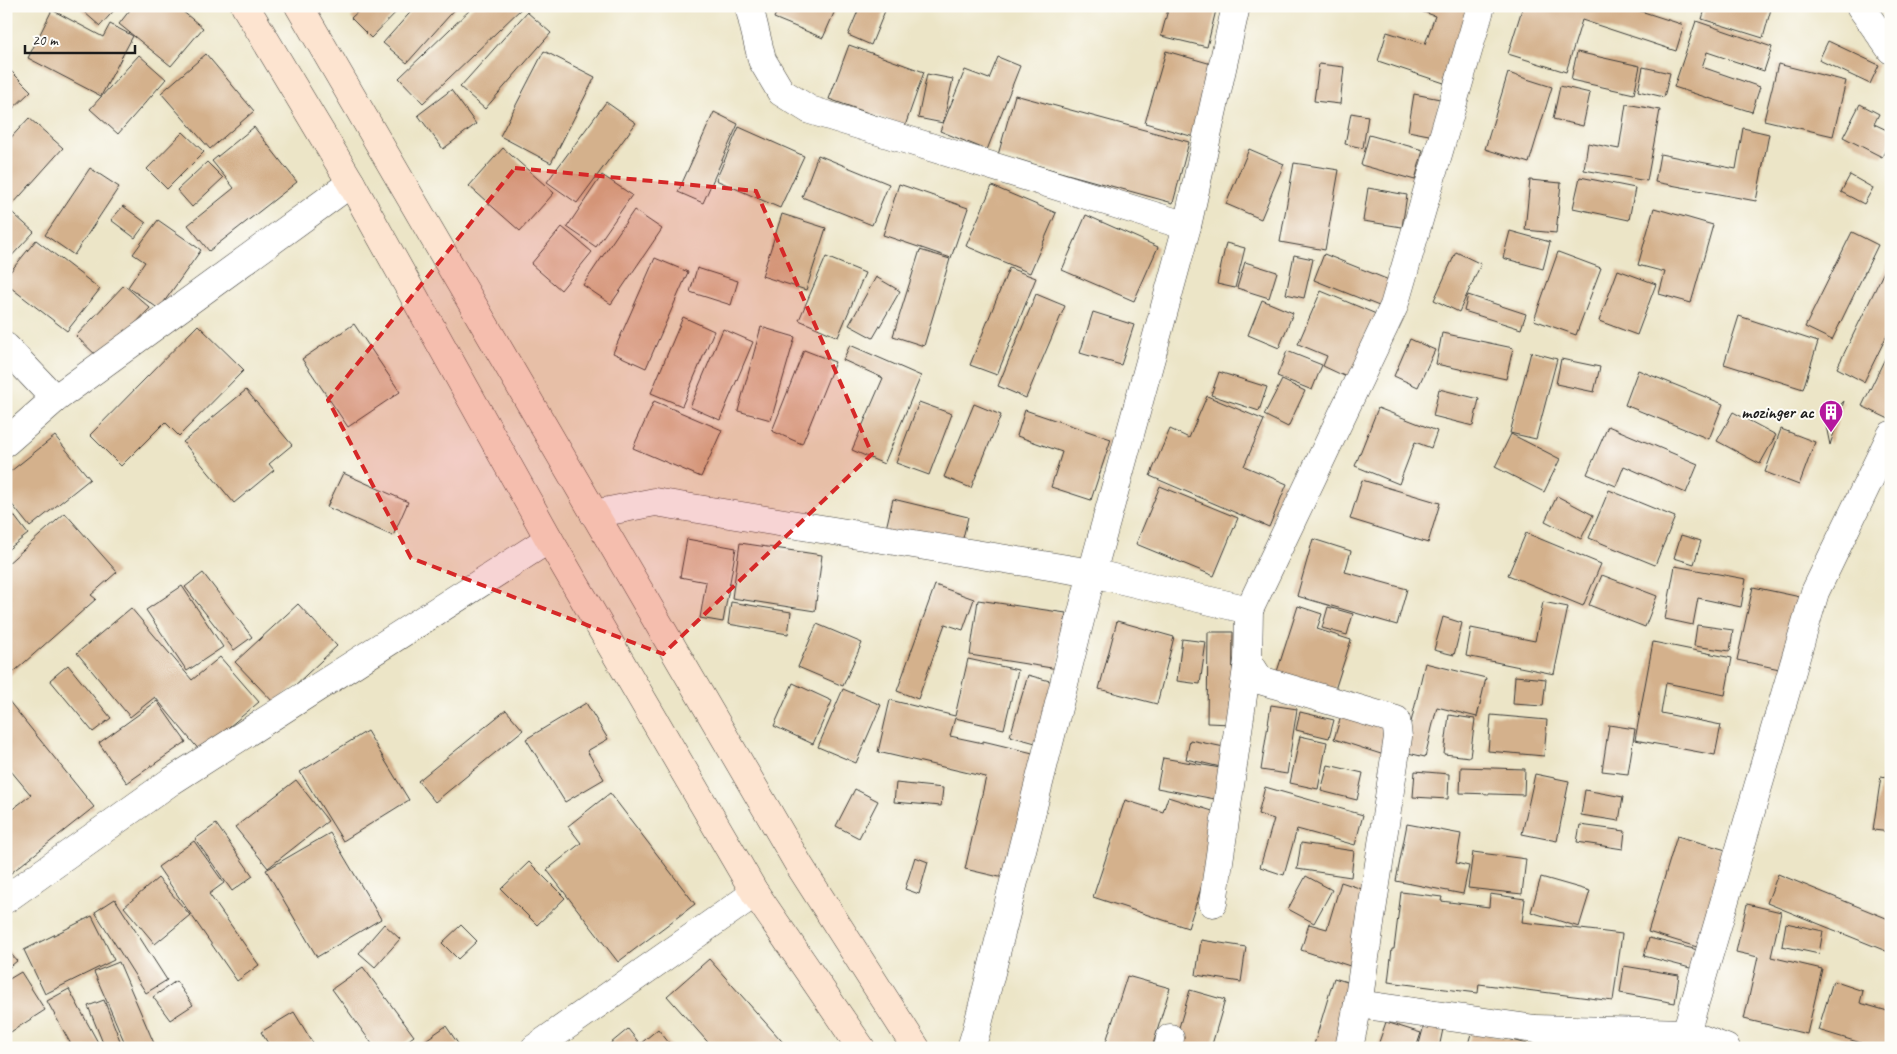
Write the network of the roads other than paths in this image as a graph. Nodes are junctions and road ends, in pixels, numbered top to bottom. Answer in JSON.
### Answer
{"nodes":[{"id":1,"x":245,"y":6,"type":"edge"},
{"id":2,"x":299,"y":6,"type":"edge"},
{"id":3,"x":749,"y":6,"type":"edge"},
{"id":4,"x":1236,"y":6,"type":"edge"},
{"id":5,"x":1481,"y":6,"type":"edge"},
{"id":6,"x":1860,"y":6,"type":"edge"},
{"id":7,"x":1891,"y":50,"type":"edge"},
{"id":8,"x":351,"y":183,"type":"junction"},
{"id":9,"x":1187,"y":226,"type":"junction"},
{"id":10,"x":6,"y":347,"type":"edge"},
{"id":11,"x":56,"y":399,"type":"junction"},
{"id":12,"x":1891,"y":435,"type":"edge"},
{"id":13,"x":6,"y":442,"type":"edge"},
{"id":14,"x":594,"y":514,"type":"junction"},
{"id":15,"x":549,"y":539,"type":"junction"},
{"id":16,"x":1092,"y":573,"type":"junction"},
{"id":17,"x":1249,"y":610,"type":"junction"},
{"id":18,"x":1248,"y":662,"type":"junction"},
{"id":19,"x":756,"y":894,"type":"junction"},
{"id":20,"x":6,"y":899,"type":"edge"},
{"id":21,"x":1213,"y":903,"type":"dead end"},
{"id":22,"x":1358,"y":1004,"type":"junction"},
{"id":23,"x":1686,"y":1033,"type":"junction"},
{"id":24,"x":535,"y":1048,"type":"edge"},
{"id":25,"x":861,"y":1048,"type":"edge"},
{"id":26,"x":916,"y":1048,"type":"edge"},
{"id":27,"x":971,"y":1048,"type":"edge"},
{"id":28,"x":1349,"y":1048,"type":"edge"},
{"id":29,"x":1726,"y":1048,"type":"edge"}],
"edges":[{"from":1,"to":8,"type":"main road"},
{"from":2,"to":14,"type":"main road"},
{"from":3,"to":9,"type":"street"},
{"from":4,"to":9,"type":"street"},
{"from":5,"to":17,"type":"street"},
{"from":6,"to":7,"type":"street"},
{"from":8,"to":11,"type":"street"},
{"from":8,"to":15,"type":"main road"},
{"from":9,"to":16,"type":"street"},
{"from":10,"to":11,"type":"street"},
{"from":11,"to":13,"type":"street"},
{"from":12,"to":23,"type":"street"},
{"from":14,"to":16,"type":"street"},
{"from":14,"to":26,"type":"main road"},
{"from":15,"to":19,"type":"main road"},
{"from":15,"to":20,"type":"street"},
{"from":16,"to":17,"type":"street"},
{"from":16,"to":27,"type":"street"},
{"from":17,"to":18,"type":"street"},
{"from":18,"to":21,"type":"street"},
{"from":18,"to":22,"type":"street"},
{"from":19,"to":24,"type":"street"},
{"from":19,"to":25,"type":"main road"},
{"from":22,"to":23,"type":"street"},
{"from":22,"to":28,"type":"street"},
{"from":23,"to":29,"type":"street"}]}
